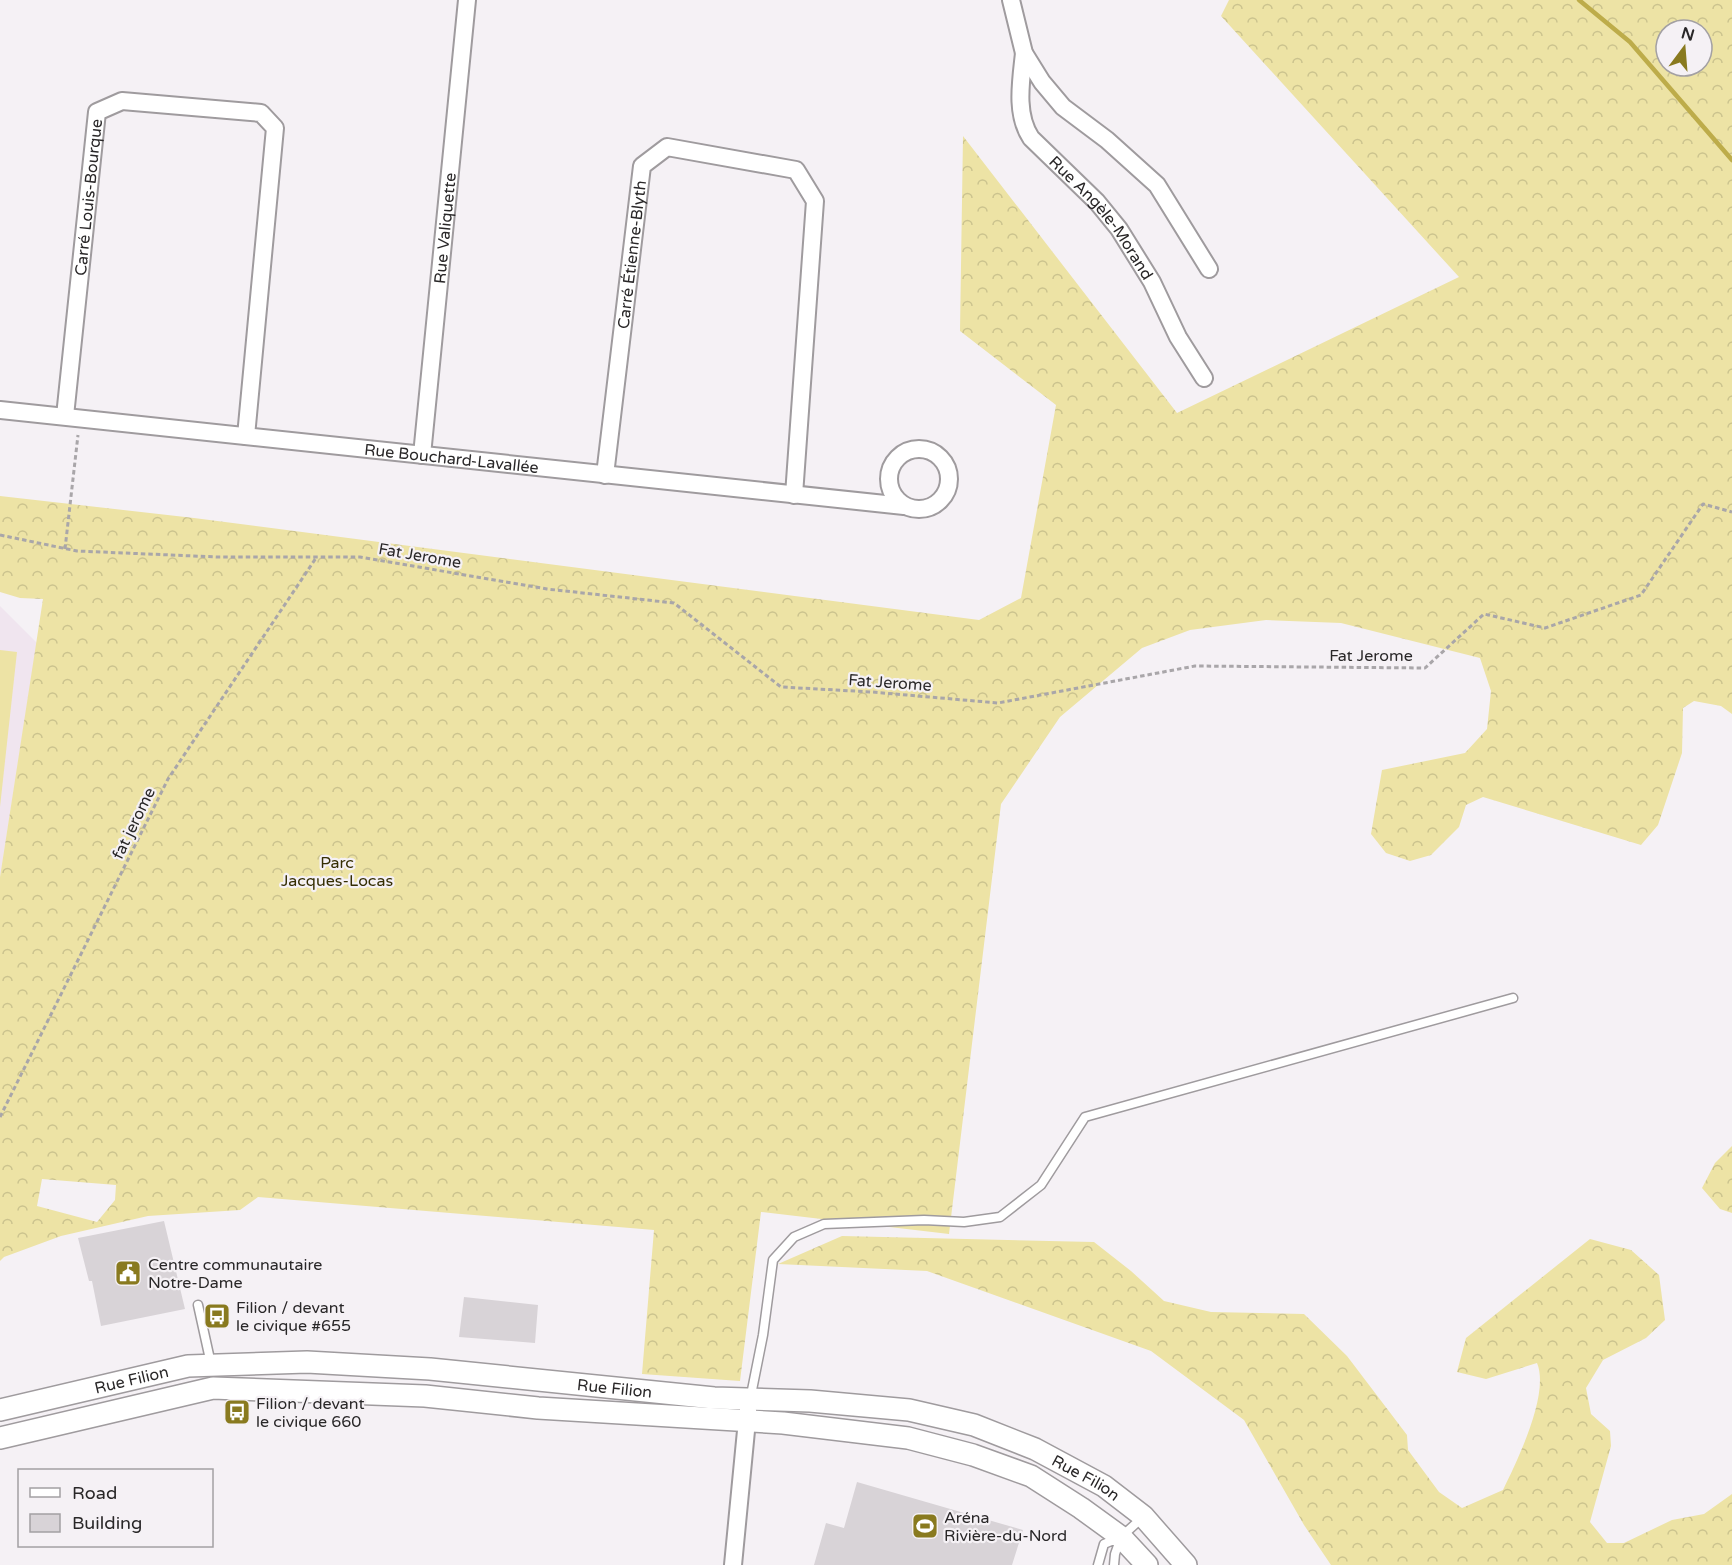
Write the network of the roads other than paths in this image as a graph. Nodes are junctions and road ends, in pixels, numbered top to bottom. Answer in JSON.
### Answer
{"nodes":[{"id":1,"x":467,"y":0,"type":"edge"},
{"id":2,"x":1011,"y":0,"type":"edge"},
{"id":3,"x":1024,"y":53,"type":"junction"},
{"id":4,"x":1209,"y":269,"type":"dead end"},
{"id":5,"x":1204,"y":378,"type":"dead end"},
{"id":6,"x":0,"y":410,"type":"edge"},
{"id":7,"x":72,"y":417,"type":"junction"},
{"id":8,"x":246,"y":436,"type":"junction"},
{"id":9,"x":422,"y":455,"type":"junction"},
{"id":10,"x":605,"y":475,"type":"junction"},
{"id":11,"x":794,"y":495,"type":"junction"},
{"id":12,"x":904,"y":506,"type":"dead end"},
{"id":13,"x":1513,"y":998,"type":"dead end"},
{"id":14,"x":198,"y":1305,"type":"dead end"},
{"id":15,"x":211,"y":1364,"type":"junction"},
{"id":16,"x":213,"y":1388,"type":"junction"},
{"id":17,"x":750,"y":1400,"type":"junction"},
{"id":18,"x":0,"y":1410,"type":"edge"},
{"id":19,"x":746,"y":1422,"type":"junction"},
{"id":20,"x":0,"y":1438,"type":"edge"},
{"id":21,"x":1143,"y":1516,"type":"junction"},
{"id":22,"x":1121,"y":1537,"type":"junction"},
{"id":23,"x":734,"y":1565,"type":"edge"},
{"id":24,"x":1098,"y":1565,"type":"edge"},
{"id":25,"x":1114,"y":1565,"type":"edge"},
{"id":26,"x":1147,"y":1565,"type":"edge"},
{"id":27,"x":1186,"y":1565,"type":"edge"}],
"edges":[{"from":1,"to":9,"type":"street","name":"Rue Valiquette"},
{"from":2,"to":3,"type":"street","name":"Rue Angèle-Morand"},
{"from":3,"to":4,"type":"street","name":"Rue Angèle-Morand"},
{"from":3,"to":5,"type":"street","name":"Rue Angèle-Morand"},
{"from":6,"to":7,"type":"street","name":"Rue Bouchard-Lavallée"},
{"from":7,"to":8,"type":"street","name":"Rue Bouchard-Lavallée"},
{"from":7,"to":8,"type":"street","name":"Carré Louis-Bourque"},
{"from":8,"to":9,"type":"street","name":"Rue Bouchard-Lavallée"},
{"from":9,"to":10,"type":"street","name":"Rue Bouchard-Lavallée"},
{"from":10,"to":11,"type":"street","name":"Rue Bouchard-Lavallée"},
{"from":10,"to":11,"type":"street","name":"Carré Étienne-Blyth"},
{"from":11,"to":12,"type":"street","name":"Rue Bouchard-Lavallée"},
{"from":13,"to":17,"type":"lane"},
{"from":14,"to":15,"type":"lane"},
{"from":15,"to":16,"type":"street"},
{"from":15,"to":17,"type":"street","name":"Rue Filion"},
{"from":15,"to":18,"type":"street","name":"Rue Filion"},
{"from":16,"to":19,"type":"street","name":"Rue Filion"},
{"from":16,"to":20,"type":"street","name":"Rue Filion"},
{"from":17,"to":19,"type":"street"},
{"from":17,"to":21,"type":"street","name":"Rue Filion"},
{"from":19,"to":22,"type":"street","name":"Rue Filion"},
{"from":19,"to":23,"type":"street"},
{"from":21,"to":22,"type":"lane"},
{"from":21,"to":27,"type":"street","name":"Rue Filion"},
{"from":22,"to":24,"type":"lane"},
{"from":22,"to":25,"type":"lane"},
{"from":22,"to":26,"type":"street","name":"Rue Filion"}]}
